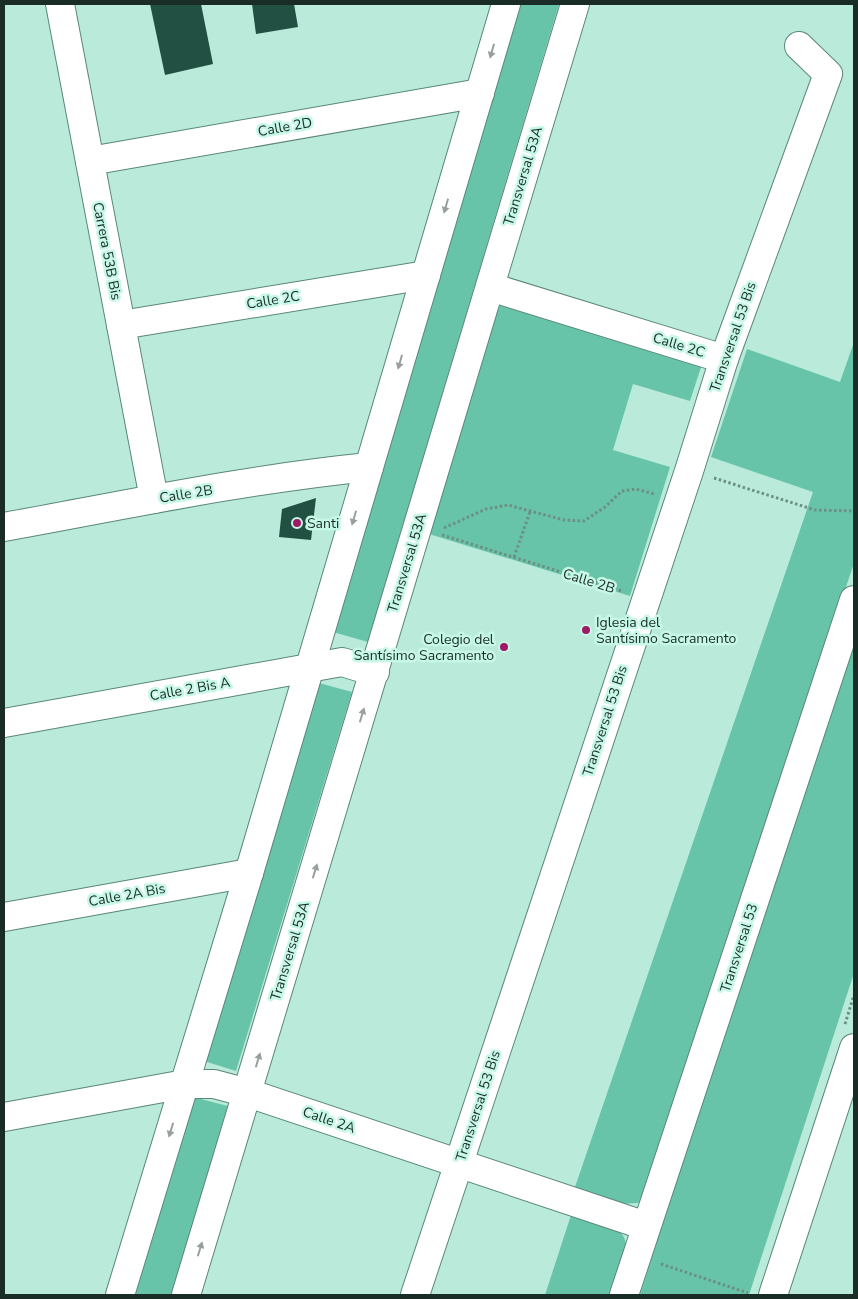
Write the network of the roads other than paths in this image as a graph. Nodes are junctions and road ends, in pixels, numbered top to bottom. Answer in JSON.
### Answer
{"nodes":[{"id":1,"x":60,"y":4,"type":"edge"},
{"id":2,"x":506,"y":4,"type":"edge"},
{"id":3,"x":575,"y":4,"type":"edge"},
{"id":4,"x":799,"y":46,"type":"dead end"},
{"id":5,"x":480,"y":93,"type":"junction"},
{"id":6,"x":90,"y":162,"type":"junction"},
{"id":7,"x":426,"y":275,"type":"junction"},
{"id":8,"x":490,"y":287,"type":"junction"},
{"id":9,"x":121,"y":325,"type":"junction"},
{"id":10,"x":724,"y":359,"type":"junction"},
{"id":11,"x":369,"y":467,"type":"junction"},
{"id":12,"x":154,"y":499,"type":"junction"},
{"id":13,"x":4,"y":527,"type":"edge"},
{"id":14,"x":854,"y":600,"type":"edge"},
{"id":15,"x":310,"y":668,"type":"junction"},
{"id":16,"x":375,"y":672,"type":"junction"},
{"id":17,"x":4,"y":723,"type":"edge"},
{"id":18,"x":249,"y":873,"type":"junction"},
{"id":19,"x":4,"y":917,"type":"edge"},
{"id":20,"x":854,"y":1048,"type":"edge"},
{"id":21,"x":185,"y":1084,"type":"junction"},
{"id":22,"x":248,"y":1093,"type":"junction"},
{"id":23,"x":4,"y":1117,"type":"edge"},
{"id":24,"x":459,"y":1164,"type":"junction"},
{"id":25,"x":646,"y":1226,"type":"junction"},
{"id":26,"x":120,"y":1295,"type":"edge"},
{"id":27,"x":186,"y":1295,"type":"edge"},
{"id":28,"x":415,"y":1295,"type":"edge"},
{"id":29,"x":624,"y":1295,"type":"edge"},
{"id":30,"x":773,"y":1295,"type":"edge"}],
"edges":[{"from":1,"to":6,"type":"street","name":"Carrera 53B Bis"},
{"from":2,"to":5,"type":"street","one_way":true},
{"from":3,"to":8,"type":"street","name":"Transversal 53A"},
{"from":4,"to":10,"type":"street","name":"Transversal 53 Bis"},
{"from":5,"to":6,"type":"street","name":"Calle 2D"},
{"from":5,"to":7,"type":"street","one_way":true},
{"from":6,"to":9,"type":"street","name":"Carrera 53B Bis"},
{"from":7,"to":9,"type":"street","name":"Calle 2C"},
{"from":7,"to":11,"type":"street","one_way":true},
{"from":8,"to":10,"type":"street","name":"Calle 2C"},
{"from":8,"to":16,"type":"street","name":"Transversal 53A"},
{"from":9,"to":12,"type":"street","name":"Carrera 53B Bis"},
{"from":10,"to":24,"type":"street","name":"Transversal 53 Bis"},
{"from":11,"to":12,"type":"street","name":"Calle 2B"},
{"from":11,"to":15,"type":"street","one_way":true},
{"from":12,"to":13,"type":"street","name":"Calle 2B"},
{"from":14,"to":25,"type":"street","name":"Transversal 53"},
{"from":15,"to":16,"type":"street","name":"Calle 2 Bis A"},
{"from":15,"to":17,"type":"street","name":"Calle 2 Bis A"},
{"from":15,"to":18,"type":"street"},
{"from":22,"to":16,"type":"street","name":"Transversal 53A","one_way":true},
{"from":18,"to":19,"type":"street","name":"Calle 2A Bis"},
{"from":18,"to":21,"type":"street"},
{"from":20,"to":30,"type":"street"},
{"from":21,"to":22,"type":"street","name":"Calle 2A"},
{"from":21,"to":23,"type":"street","name":"Calle 2A"},
{"from":21,"to":26,"type":"street","one_way":true},
{"from":22,"to":24,"type":"street","name":"Calle 2A"},
{"from":27,"to":22,"type":"street","name":"Transversal 53A","one_way":true},
{"from":24,"to":25,"type":"street","name":"Calle 2A"},
{"from":24,"to":28,"type":"street","name":"Transversal 53 Bis"},
{"from":25,"to":29,"type":"street","name":"Transversal 53"}]}
